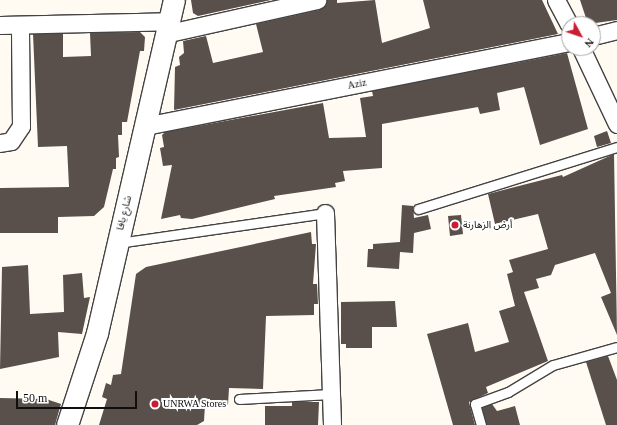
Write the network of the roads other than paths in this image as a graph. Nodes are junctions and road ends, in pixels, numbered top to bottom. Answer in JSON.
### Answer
{"nodes":[{"id":1,"x":174,"y":0,"type":"edge"},
{"id":2,"x":316,"y":0,"type":"edge"},
{"id":3,"x":556,"y":0,"type":"edge"},
{"id":4,"x":565,"y":16,"type":"edge"},
{"id":5,"x":0,"y":25,"type":"edge"},
{"id":6,"x":20,"y":25,"type":"junction"},
{"id":7,"x":169,"y":27,"type":"junction"},
{"id":8,"x":617,"y":30,"type":"edge"},
{"id":9,"x":601,"y":34,"type":"edge"},
{"id":10,"x":561,"y":44,"type":"edge"},
{"id":11,"x":585,"y":56,"type":"edge"},
{"id":12,"x":617,"y":124,"type":"edge"},
{"id":13,"x":145,"y":126,"type":"junction"},
{"id":14,"x":0,"y":143,"type":"edge"},
{"id":15,"x":617,"y":147,"type":"edge"},
{"id":16,"x":418,"y":208,"type":"dead end"},
{"id":17,"x":325,"y":213,"type":"joint"},
{"id":18,"x":116,"y":243,"type":"junction"},
{"id":19,"x":617,"y":347,"type":"edge"},
{"id":20,"x":331,"y":394,"type":"junction"},
{"id":21,"x":239,"y":398,"type":"dead end"},
{"id":22,"x":67,"y":425,"type":"edge"},
{"id":23,"x":332,"y":425,"type":"edge"},
{"id":24,"x":481,"y":425,"type":"edge"}],
"edges":[{"from":1,"to":7,"type":"street","name":"شارع يافا"},
{"from":2,"to":7,"type":"street"},
{"from":3,"to":4,"type":"street"},
{"from":5,"to":6,"type":"street"},
{"from":6,"to":7,"type":"street"},
{"from":6,"to":14,"type":"street"},
{"from":7,"to":13,"type":"street","name":"شارع يافا"},
{"from":8,"to":9,"type":"street"},
{"from":10,"to":13,"type":"street","name":"Aziz"},
{"from":11,"to":12,"type":"street"},
{"from":13,"to":18,"type":"street","name":"شارع يافا"},
{"from":15,"to":16,"type":"lane"},
{"from":17,"to":18,"type":"lane"},
{"from":17,"to":20,"type":"street"},
{"from":18,"to":22,"type":"street","name":"شارع يافا"},
{"from":19,"to":24,"type":"lane"},
{"from":20,"to":21,"type":"lane"},
{"from":20,"to":23,"type":"street"}]}
